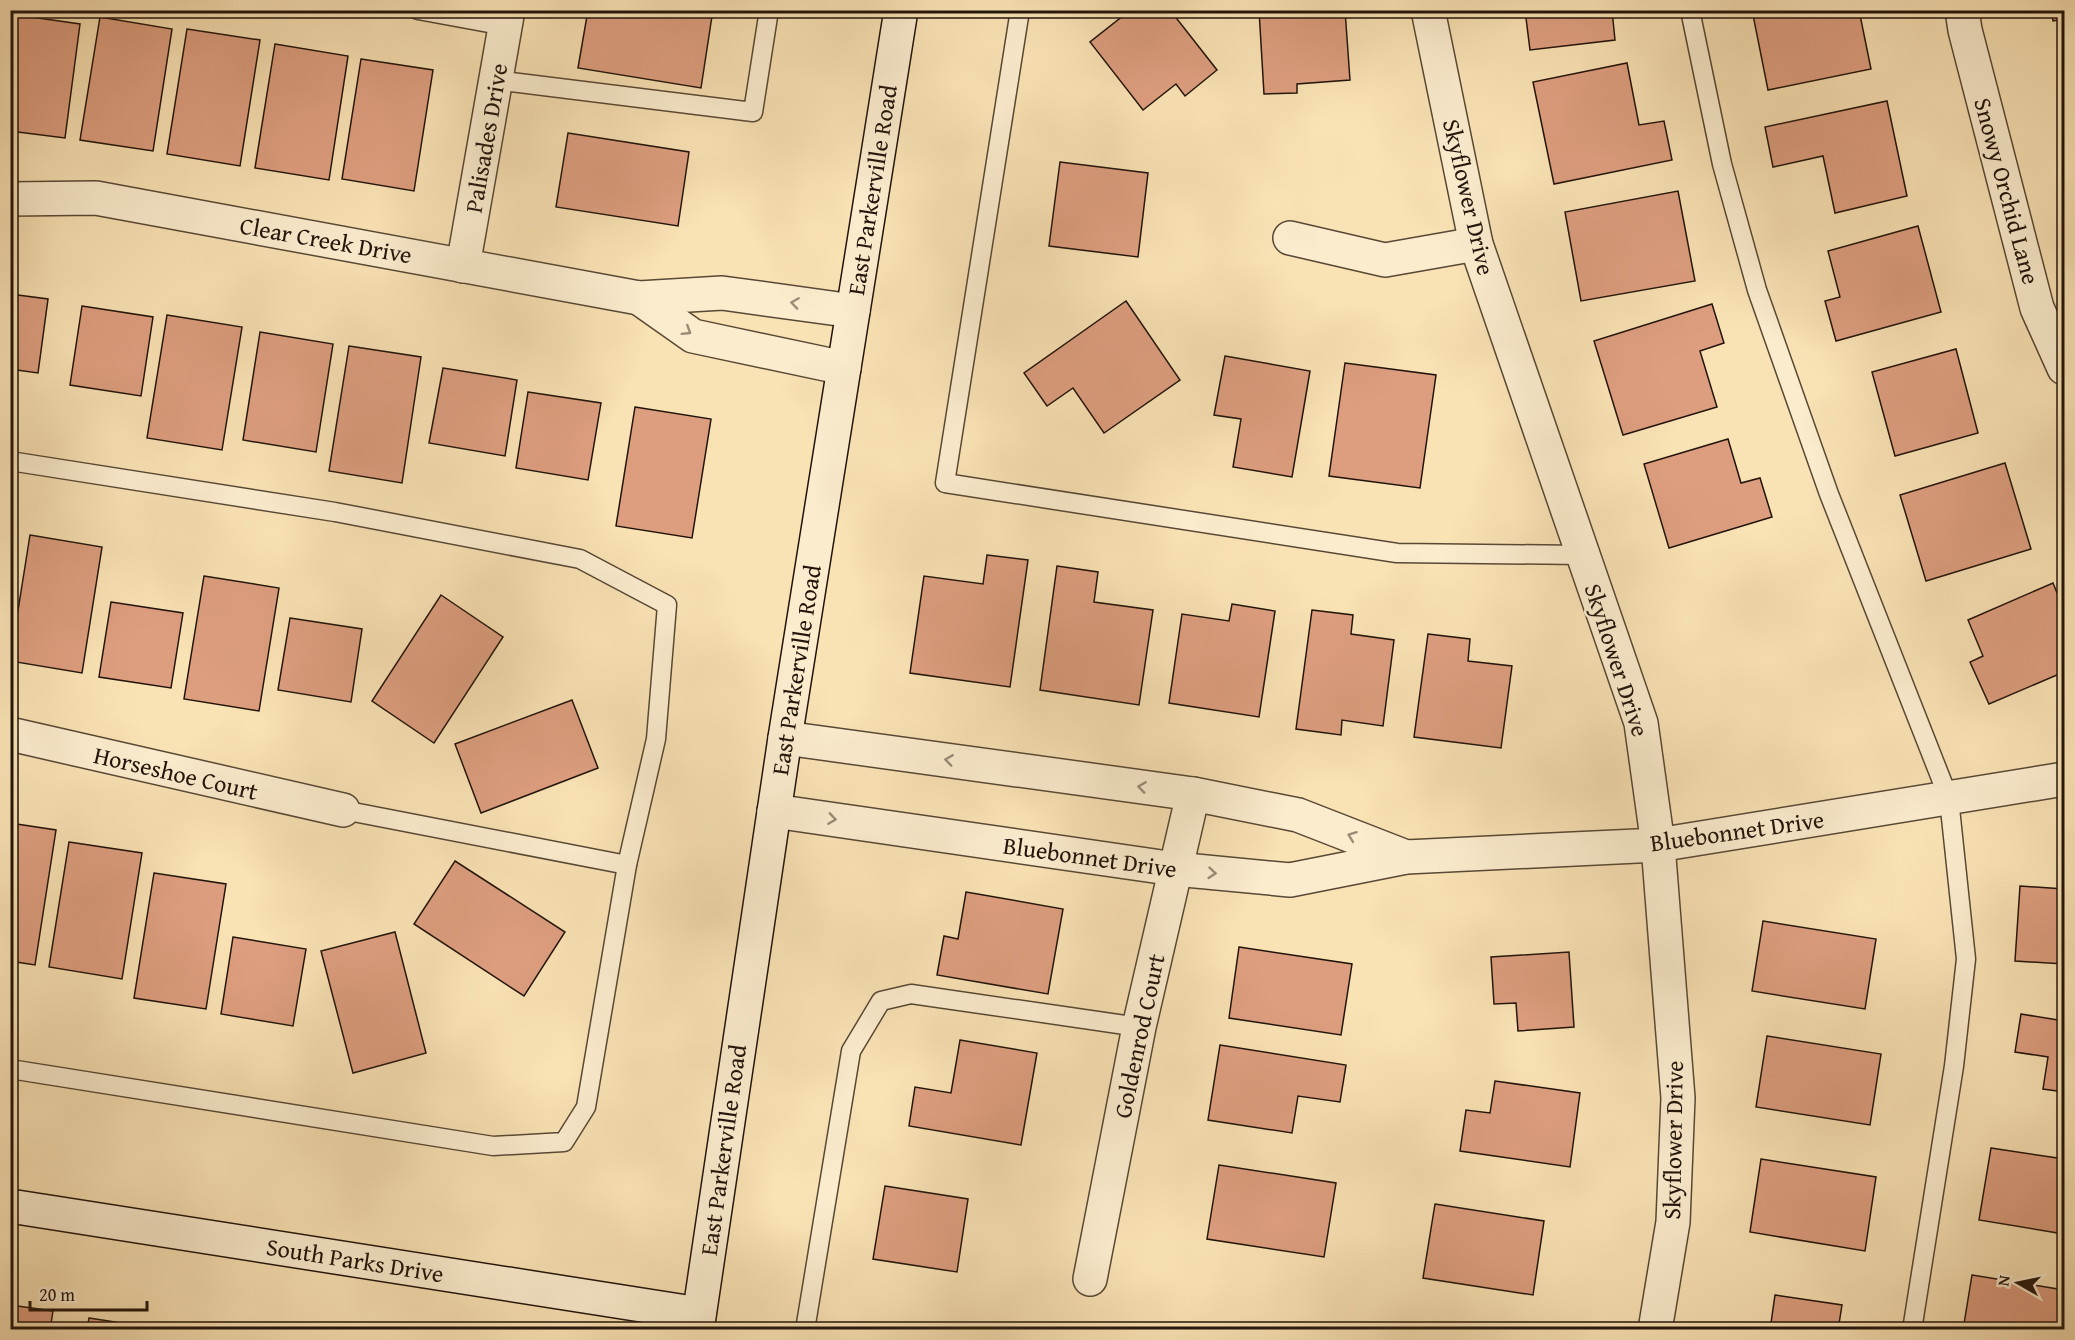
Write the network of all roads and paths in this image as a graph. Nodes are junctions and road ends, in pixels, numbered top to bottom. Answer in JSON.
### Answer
{"nodes":[{"id":1,"x":418,"y":10,"type":"edge"},
{"id":2,"x":769,"y":10,"type":"edge"},
{"id":3,"x":901,"y":10,"type":"edge"},
{"id":4,"x":1020,"y":10,"type":"edge"},
{"id":5,"x":1428,"y":10,"type":"edge"},
{"id":6,"x":1690,"y":10,"type":"edge"},
{"id":7,"x":1962,"y":10,"type":"edge"},
{"id":8,"x":507,"y":18,"type":"edge"},
{"id":9,"x":495,"y":80,"type":"junction"},
{"id":10,"x":10,"y":199,"type":"edge"},
{"id":11,"x":1290,"y":238,"type":"dead end"},
{"id":12,"x":1476,"y":244,"type":"junction"},
{"id":13,"x":464,"y":266,"type":"junction"},
{"id":14,"x":639,"y":298,"type":"junction"},
{"id":15,"x":853,"y":311,"type":"junction"},
{"id":16,"x":844,"y":368,"type":"junction"},
{"id":17,"x":2064,"y":368,"type":"edge"},
{"id":18,"x":10,"y":461,"type":"edge"},
{"id":19,"x":1583,"y":555,"type":"junction"},
{"id":20,"x":10,"y":734,"type":"edge"},
{"id":21,"x":785,"y":738,"type":"junction"},
{"id":22,"x":2064,"y":779,"type":"edge"},
{"id":23,"x":1193,"y":794,"type":"junction"},
{"id":24,"x":1949,"y":799,"type":"junction"},
{"id":25,"x":342,"y":810,"type":"joint"},
{"id":26,"x":774,"y":811,"type":"junction"},
{"id":27,"x":1658,"y":845,"type":"junction"},
{"id":28,"x":1406,"y":857,"type":"junction"},
{"id":29,"x":627,"y":865,"type":"junction"},
{"id":30,"x":1175,"y":869,"type":"junction"},
{"id":31,"x":1139,"y":1027,"type":"junction"},
{"id":32,"x":10,"y":1069,"type":"edge"},
{"id":33,"x":10,"y":1206,"type":"edge"},
{"id":34,"x":1090,"y":1279,"type":"dead end"},
{"id":35,"x":698,"y":1322,"type":"edge"},
{"id":36,"x":805,"y":1329,"type":"edge"},
{"id":37,"x":1655,"y":1329,"type":"edge"},
{"id":38,"x":1912,"y":1329,"type":"edge"}],
"edges":[{"from":1,"to":8,"type":"lane"},
{"from":2,"to":9,"type":"lane"},
{"from":3,"to":15,"type":"street","name":"East Parkerville Road"},
{"from":4,"to":19,"type":"lane"},
{"from":5,"to":12,"type":"street","name":"Skyflower Drive"},
{"from":6,"to":24,"type":"lane"},
{"from":7,"to":17,"type":"street","name":"Snowy Orchid Lane"},
{"from":8,"to":9,"type":"street","name":"Palisades Drive"},
{"from":9,"to":13,"type":"street","name":"Palisades Drive"},
{"from":10,"to":13,"type":"street","name":"Clear Creek Drive"},
{"from":11,"to":12,"type":"street"},
{"from":12,"to":19,"type":"street","name":"Skyflower Drive"},
{"from":13,"to":14,"type":"street","name":"Clear Creek Drive"},
{"from":15,"to":14,"type":"street","name":"Clear Creek Drive","one_way":true},
{"from":14,"to":16,"type":"street","name":"Clear Creek Drive","one_way":true},
{"from":15,"to":16,"type":"street","name":"East Parkerville Road"},
{"from":16,"to":21,"type":"street","name":"East Parkerville Road"},
{"from":18,"to":29,"type":"lane"},
{"from":19,"to":27,"type":"street","name":"Skyflower Drive"},
{"from":20,"to":25,"type":"street","name":"Horseshoe Court"},
{"from":23,"to":21,"type":"street","name":"Bluebonnet Drive","one_way":true},
{"from":21,"to":26,"type":"street","name":"East Parkerville Road"},
{"from":22,"to":24,"type":"street","name":"Bluebonnet Drive"},
{"from":28,"to":23,"type":"street","name":"Bluebonnet Drive","one_way":true},
{"from":23,"to":30,"type":"street","name":"Goldenrod Court"},
{"from":24,"to":27,"type":"street","name":"Bluebonnet Drive"},
{"from":24,"to":38,"type":"lane"},
{"from":25,"to":29,"type":"lane"},
{"from":26,"to":30,"type":"street","name":"Bluebonnet Drive","one_way":true},
{"from":26,"to":35,"type":"street","name":"East Parkerville Road"},
{"from":27,"to":28,"type":"street","name":"Bluebonnet Drive"},
{"from":27,"to":37,"type":"street","name":"Skyflower Drive"},
{"from":30,"to":28,"type":"street","name":"Bluebonnet Drive","one_way":true},
{"from":29,"to":32,"type":"lane"},
{"from":30,"to":31,"type":"street","name":"Goldenrod Court"},
{"from":31,"to":34,"type":"street","name":"Goldenrod Court"},
{"from":31,"to":36,"type":"lane"},
{"from":33,"to":35,"type":"street","name":"South Parks Drive"}]}
